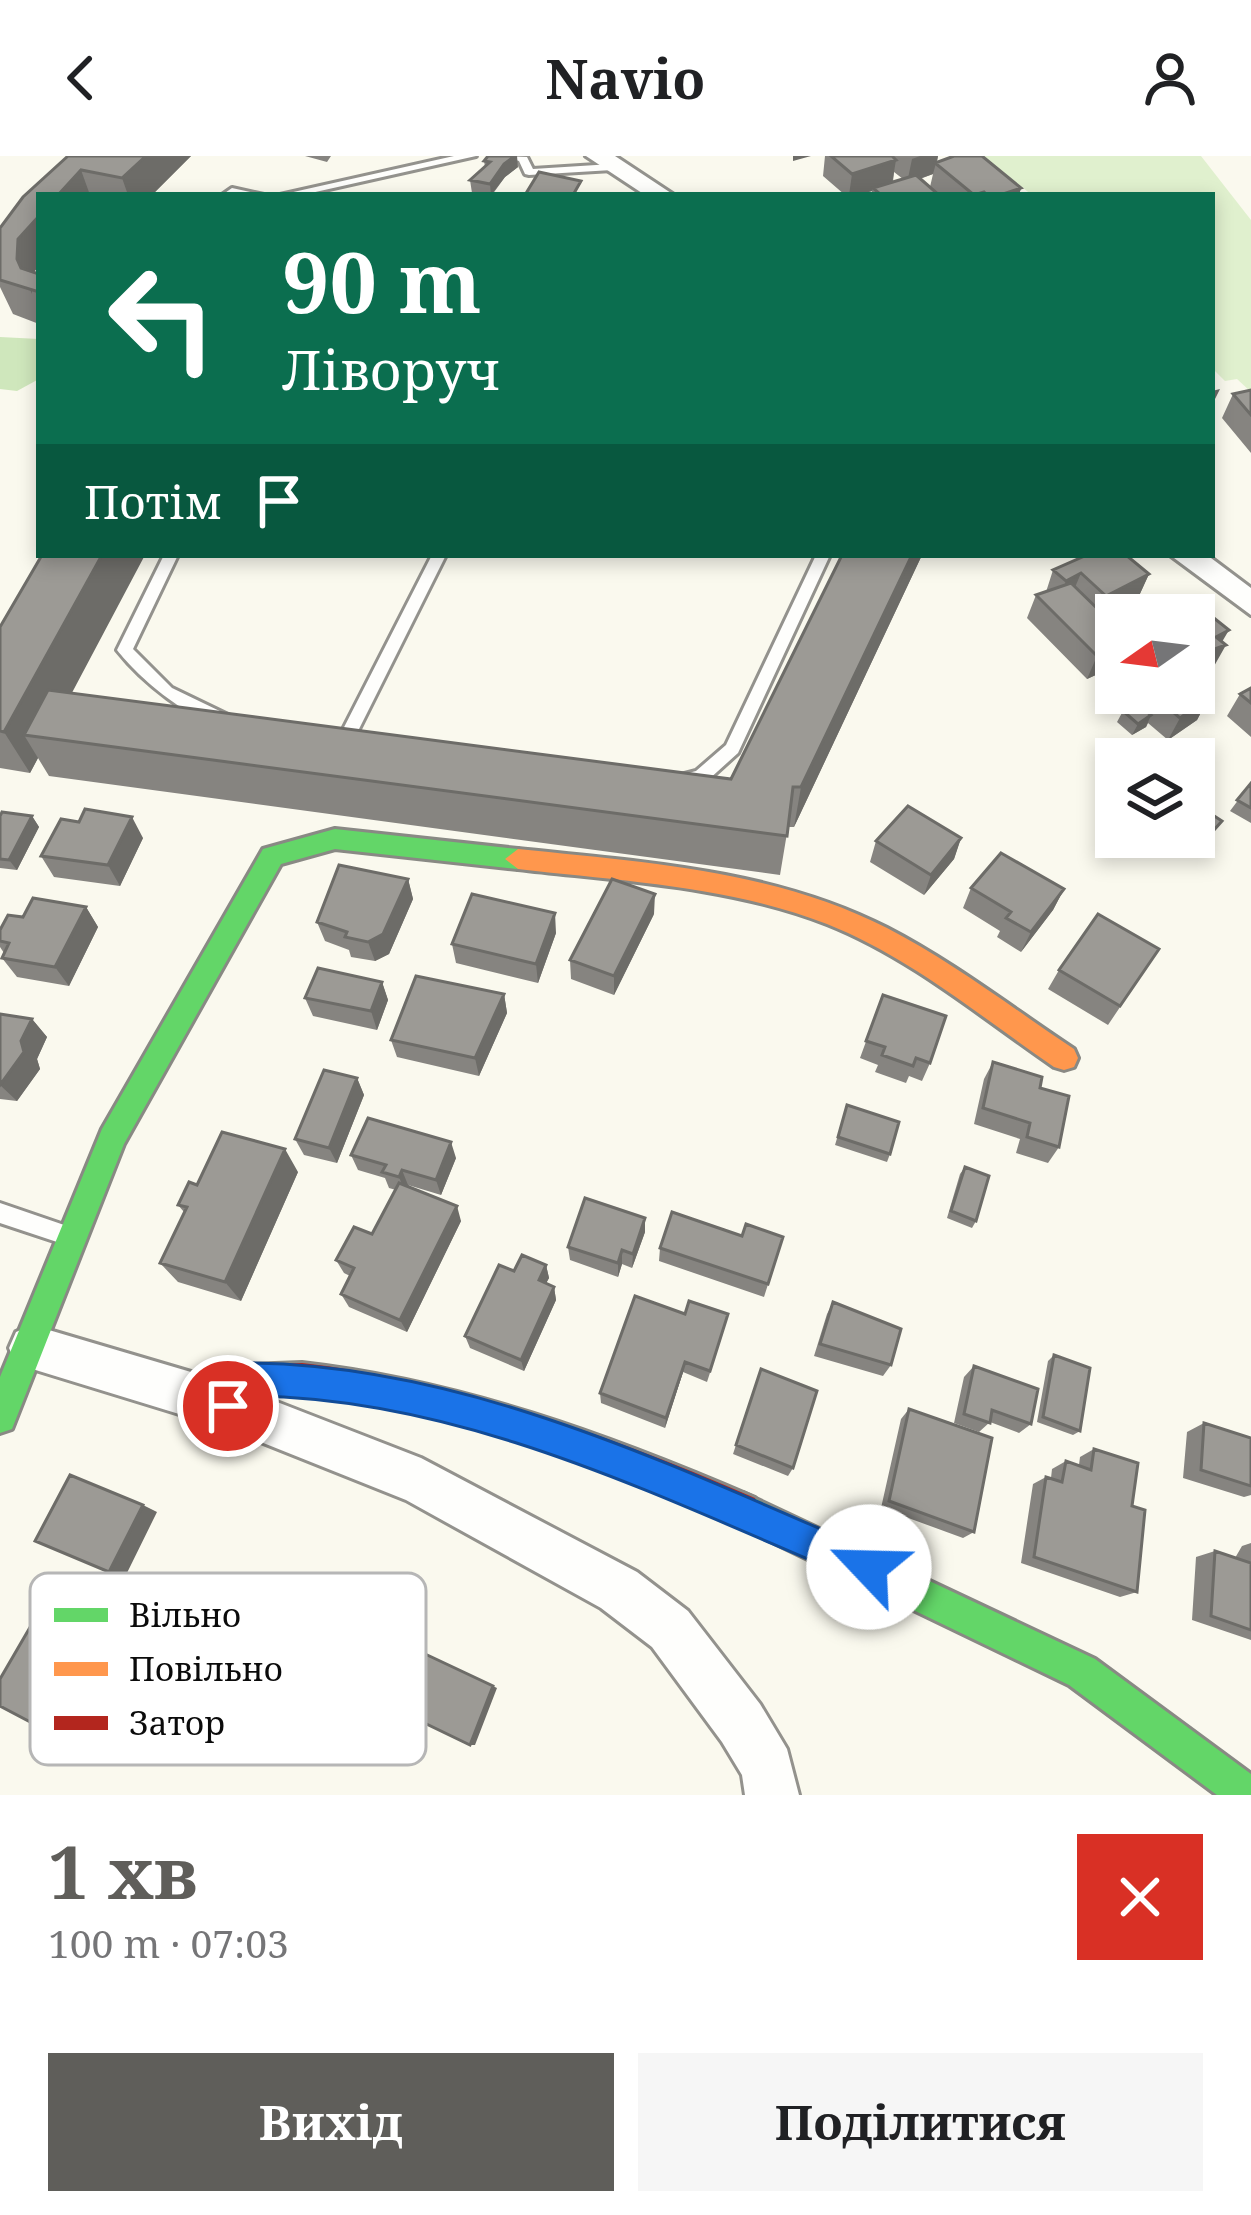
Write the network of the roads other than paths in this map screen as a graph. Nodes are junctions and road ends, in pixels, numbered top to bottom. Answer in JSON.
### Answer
{"nodes":[{"id":1,"x":470,"y":156,"type":"edge"},
{"id":2,"x":509,"y":156,"type":"edge"},
{"id":3,"x":606,"y":161,"type":"edge"},
{"id":4,"x":300,"y":192,"type":"edge"},
{"id":5,"x":651,"y":192,"type":"edge"},
{"id":6,"x":170,"y":558,"type":"edge"},
{"id":7,"x":437,"y":558,"type":"edge"},
{"id":8,"x":822,"y":558,"type":"edge"},
{"id":9,"x":1190,"y":558,"type":"edge"},
{"id":10,"x":1251,"y":604,"type":"edge"},
{"id":11,"x":232,"y":724,"type":"edge"},
{"id":12,"x":322,"y":738,"type":"edge"},
{"id":13,"x":345,"y":741,"type":"junction"},
{"id":14,"x":364,"y":744,"type":"edge"},
{"id":15,"x":655,"y":784,"type":"edge"},
{"id":16,"x":1064,"y":1058,"type":"dead end"},
{"id":17,"x":0,"y":1213,"type":"edge"},
{"id":18,"x":68,"y":1236,"type":"junction"},
{"id":19,"x":32,"y":1348,"type":"junction"},
{"id":20,"x":206,"y":1399,"type":"junction"},
{"id":21,"x":0,"y":1417,"type":"edge"},
{"id":22,"x":772,"y":1795,"type":"edge"},
{"id":23,"x":1248,"y":1795,"type":"edge"}],
"edges":[{"from":1,"to":4,"type":"lane"},
{"from":2,"to":3,"type":"lane"},
{"from":3,"to":5,"type":"street"},
{"from":6,"to":11,"type":"lane"},
{"from":7,"to":13,"type":"lane"},
{"from":8,"to":15,"type":"lane"},
{"from":9,"to":10,"type":"street"},
{"from":12,"to":13,"type":"lane"},
{"from":13,"to":14,"type":"lane"},
{"from":16,"to":18,"type":"street"},
{"from":17,"to":18,"type":"lane"},
{"from":18,"to":19,"type":"street"},
{"from":19,"to":20,"type":"street"},
{"from":19,"to":21,"type":"street"},
{"from":20,"to":22,"type":"street"},
{"from":20,"to":23,"type":"street"}]}
